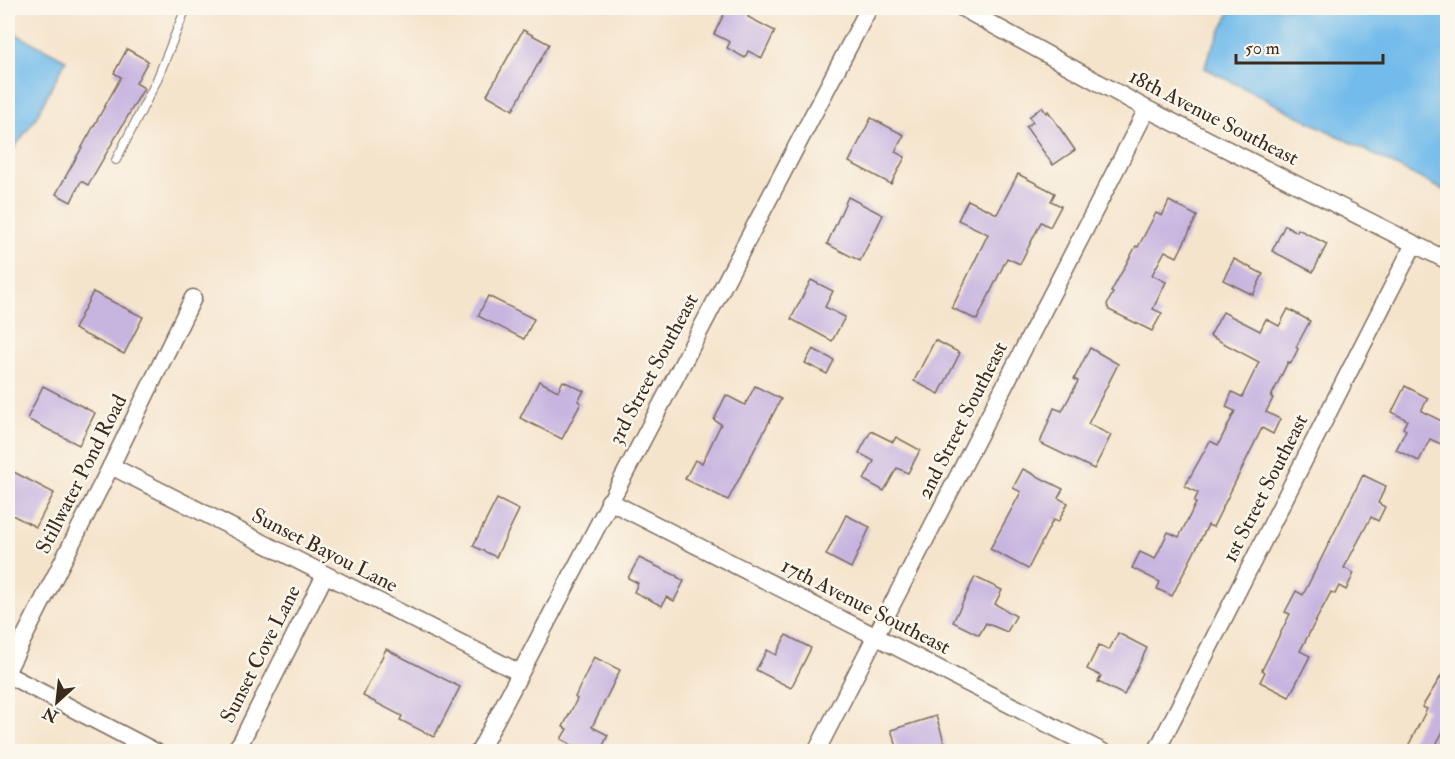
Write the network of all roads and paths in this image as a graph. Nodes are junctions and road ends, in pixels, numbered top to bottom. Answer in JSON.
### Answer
{"nodes":[{"id":1,"x":186,"y":8,"type":"edge"},
{"id":2,"x":869,"y":8,"type":"edge"},
{"id":3,"x":963,"y":8,"type":"edge"},
{"id":4,"x":1148,"y":109,"type":"junction"},
{"id":5,"x":116,"y":160,"type":"dead end"},
{"id":6,"x":1414,"y":244,"type":"junction"},
{"id":7,"x":1448,"y":261,"type":"edge"},
{"id":8,"x":193,"y":298,"type":"dead end"},
{"id":9,"x":111,"y":466,"type":"junction"},
{"id":10,"x":609,"y":501,"type":"junction"},
{"id":11,"x":325,"y":575,"type":"junction"},
{"id":12,"x":876,"y":637,"type":"junction"},
{"id":13,"x":8,"y":669,"type":"edge"},
{"id":14,"x":520,"y":673,"type":"junction"},
{"id":15,"x":8,"y":675,"type":"edge"},
{"id":16,"x":156,"y":752,"type":"edge"},
{"id":17,"x":233,"y":752,"type":"edge"},
{"id":18,"x":479,"y":752,"type":"edge"},
{"id":19,"x":816,"y":752,"type":"edge"},
{"id":20,"x":1103,"y":752,"type":"edge"},
{"id":21,"x":1156,"y":752,"type":"edge"}],
"edges":[{"from":1,"to":5,"type":"lane"},
{"from":2,"to":10,"type":"street","name":"3rd Street Southeast"},
{"from":3,"to":4,"type":"street","name":"18th Avenue Southeast"},
{"from":4,"to":6,"type":"street","name":"18th Avenue Southeast"},
{"from":4,"to":12,"type":"street","name":"2nd Street Southeast"},
{"from":6,"to":7,"type":"street","name":"18th Avenue Southeast"},
{"from":6,"to":21,"type":"street","name":"1st Street Southeast"},
{"from":8,"to":9,"type":"street","name":"Stillwater Pond Road"},
{"from":9,"to":11,"type":"street","name":"Sunset Bayou Lane"},
{"from":9,"to":13,"type":"street","name":"Stillwater Pond Road"},
{"from":10,"to":12,"type":"street","name":"17th Avenue Southeast"},
{"from":10,"to":14,"type":"street","name":"3rd Street Southeast"},
{"from":11,"to":14,"type":"street","name":"Sunset Bayou Lane"},
{"from":11,"to":17,"type":"street","name":"Sunset Cove Lane"},
{"from":12,"to":19,"type":"street","name":"2nd Street Southeast"},
{"from":12,"to":20,"type":"street","name":"17th Avenue Southeast"},
{"from":14,"to":18,"type":"street","name":"3rd Street Southeast"},
{"from":15,"to":16,"type":"street"}]}
